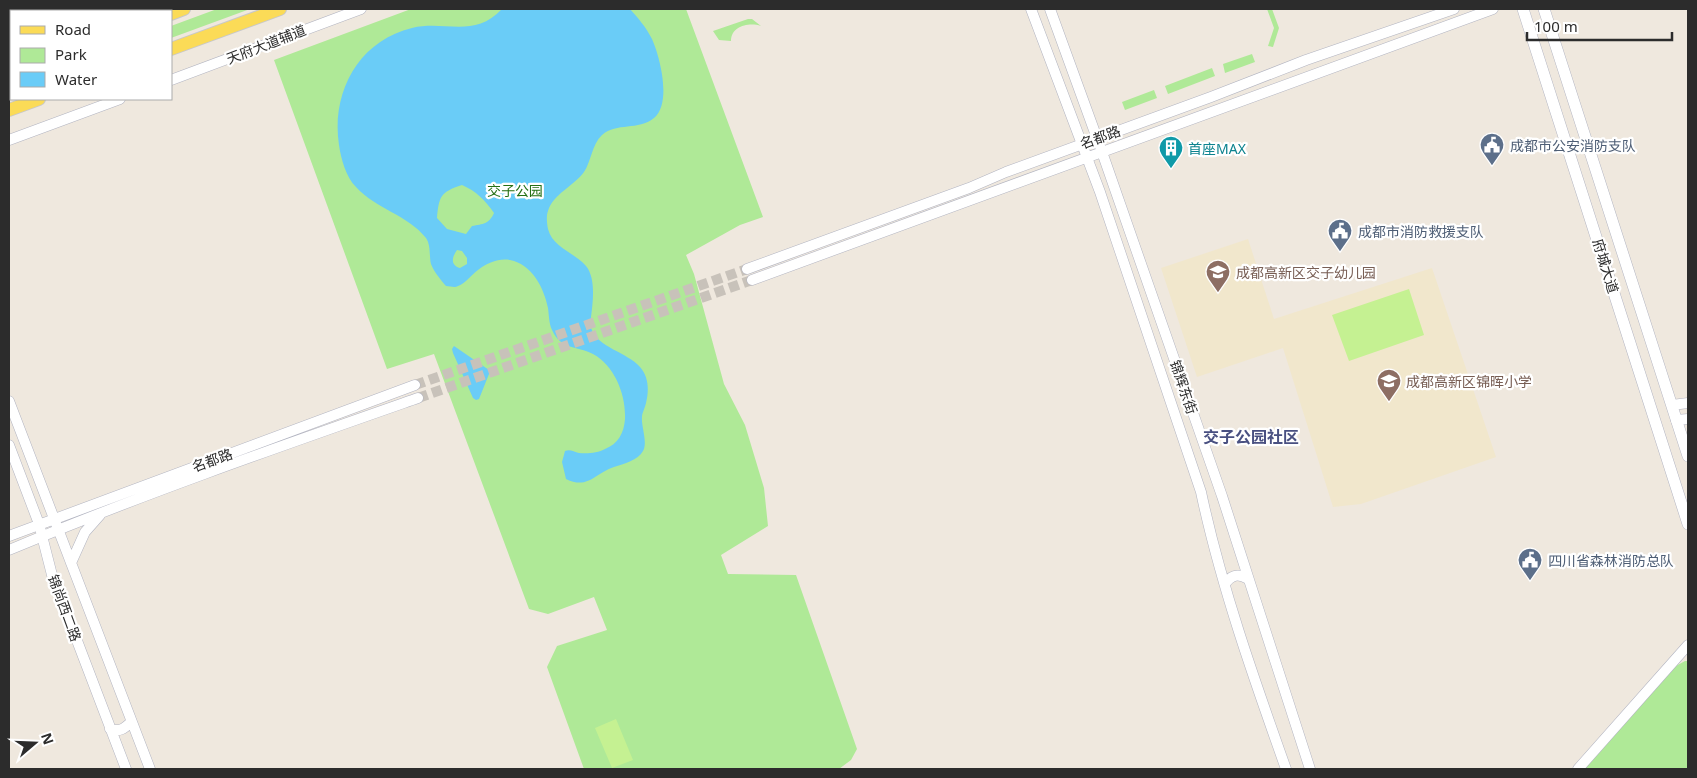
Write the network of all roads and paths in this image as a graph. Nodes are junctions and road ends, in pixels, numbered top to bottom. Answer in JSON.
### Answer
{"nodes":[{"id":1,"x":184,"y":9,"type":"edge"},
{"id":2,"x":280,"y":9,"type":"edge"},
{"id":3,"x":361,"y":9,"type":"edge"},
{"id":4,"x":1031,"y":9,"type":"edge"},
{"id":5,"x":1050,"y":9,"type":"edge"},
{"id":6,"x":1454,"y":9,"type":"edge"},
{"id":7,"x":1493,"y":9,"type":"edge"},
{"id":8,"x":1523,"y":9,"type":"edge"},
{"id":9,"x":1544,"y":9,"type":"edge"},
{"id":10,"x":172,"y":14,"type":"edge"},
{"id":11,"x":172,"y":49,"type":"edge"},
{"id":12,"x":172,"y":80,"type":"edge"},
{"id":13,"x":36,"y":100,"type":"edge"},
{"id":14,"x":117,"y":100,"type":"edge"},
{"id":15,"x":9,"y":110,"type":"edge"},
{"id":16,"x":1097,"y":138,"type":"junction"},
{"id":17,"x":9,"y":140,"type":"edge"},
{"id":18,"x":1082,"y":144,"type":"junction"},
{"id":19,"x":1102,"y":152,"type":"junction"},
{"id":20,"x":1087,"y":158,"type":"junction"},
{"id":21,"x":747,"y":269,"type":"tunnel mouth"},
{"id":22,"x":752,"y":280,"type":"tunnel mouth"},
{"id":23,"x":415,"y":385,"type":"tunnel mouth"},
{"id":24,"x":418,"y":398,"type":"tunnel mouth"},
{"id":25,"x":9,"y":401,"type":"edge"},
{"id":26,"x":1688,"y":404,"type":"edge"},
{"id":27,"x":1672,"y":405,"type":"junction"},
{"id":28,"x":1682,"y":420,"type":"edge"},
{"id":29,"x":9,"y":445,"type":"edge"},
{"id":30,"x":1688,"y":456,"type":"edge"},
{"id":31,"x":103,"y":512,"type":"junction"},
{"id":32,"x":53,"y":519,"type":"junction"},
{"id":33,"x":39,"y":524,"type":"junction"},
{"id":34,"x":1688,"y":524,"type":"edge"},
{"id":35,"x":58,"y":530,"type":"junction"},
{"id":36,"x":9,"y":536,"type":"edge"},
{"id":37,"x":43,"y":536,"type":"junction"},
{"id":38,"x":9,"y":550,"type":"edge"},
{"id":39,"x":71,"y":563,"type":"junction"},
{"id":40,"x":1248,"y":579,"type":"junction"},
{"id":41,"x":1225,"y":584,"type":"junction"},
{"id":42,"x":1688,"y":645,"type":"edge"},
{"id":43,"x":132,"y":722,"type":"junction"},
{"id":44,"x":110,"y":729,"type":"junction"},
{"id":45,"x":126,"y":769,"type":"edge"},
{"id":46,"x":150,"y":769,"type":"edge"},
{"id":47,"x":1286,"y":769,"type":"edge"},
{"id":48,"x":1310,"y":769,"type":"edge"},
{"id":49,"x":1578,"y":769,"type":"edge"}],
"edges":[{"from":1,"to":10,"type":"main road"},
{"from":2,"to":11,"type":"main road"},
{"from":3,"to":12,"type":"street","name":"天府大道辅道"},
{"from":4,"to":18,"type":"street","name":"锦辉东街"},
{"from":5,"to":16,"type":"street","name":"锦辉东街"},
{"from":6,"to":16,"type":"street","name":"名都路"},
{"from":7,"to":19,"type":"street"},
{"from":8,"to":34,"type":"main road","name":"府城大道"},
{"from":9,"to":27,"type":"main road","name":"府城大道"},
{"from":13,"to":15,"type":"main road"},
{"from":14,"to":17,"type":"street"},
{"from":16,"to":18,"type":"street","name":"名都路"},
{"from":16,"to":19,"type":"street","name":"锦辉东街"},
{"from":18,"to":20,"type":"street","name":"锦辉东街"},
{"from":18,"to":21,"type":"street","name":"名都路"},
{"from":19,"to":20,"type":"street"},
{"from":19,"to":40,"type":"street","name":"锦辉东街"},
{"from":20,"to":22,"type":"street"},
{"from":20,"to":41,"type":"street","name":"锦辉东街"},
{"from":23,"to":32,"type":"street","name":"名都路"},
{"from":24,"to":31,"type":"street"},
{"from":25,"to":32,"type":"street"},
{"from":26,"to":27,"type":"street"},
{"from":27,"to":28,"type":"main road","name":"府城大道"},
{"from":28,"to":30,"type":"main road","name":"府城大道"},
{"from":29,"to":33,"type":"street","name":"锦尚西二路"},
{"from":31,"to":35,"type":"street"},
{"from":31,"to":39,"type":"street"},
{"from":32,"to":33,"type":"street","name":"名都路"},
{"from":32,"to":35,"type":"street"},
{"from":33,"to":36,"type":"street","name":"名都路"},
{"from":33,"to":37,"type":"street","name":"锦尚西二路"},
{"from":35,"to":37,"type":"street"},
{"from":35,"to":39,"type":"street"},
{"from":37,"to":38,"type":"street"},
{"from":37,"to":44,"type":"street","name":"锦尚西二路"},
{"from":39,"to":43,"type":"street"},
{"from":40,"to":41,"type":"street"},
{"from":40,"to":48,"type":"street","name":"锦辉东街"},
{"from":41,"to":47,"type":"street","name":"锦辉东街"},
{"from":42,"to":49,"type":"street"},
{"from":43,"to":44,"type":"street"},
{"from":43,"to":46,"type":"street"},
{"from":44,"to":45,"type":"street","name":"锦尚西二路"}]}
